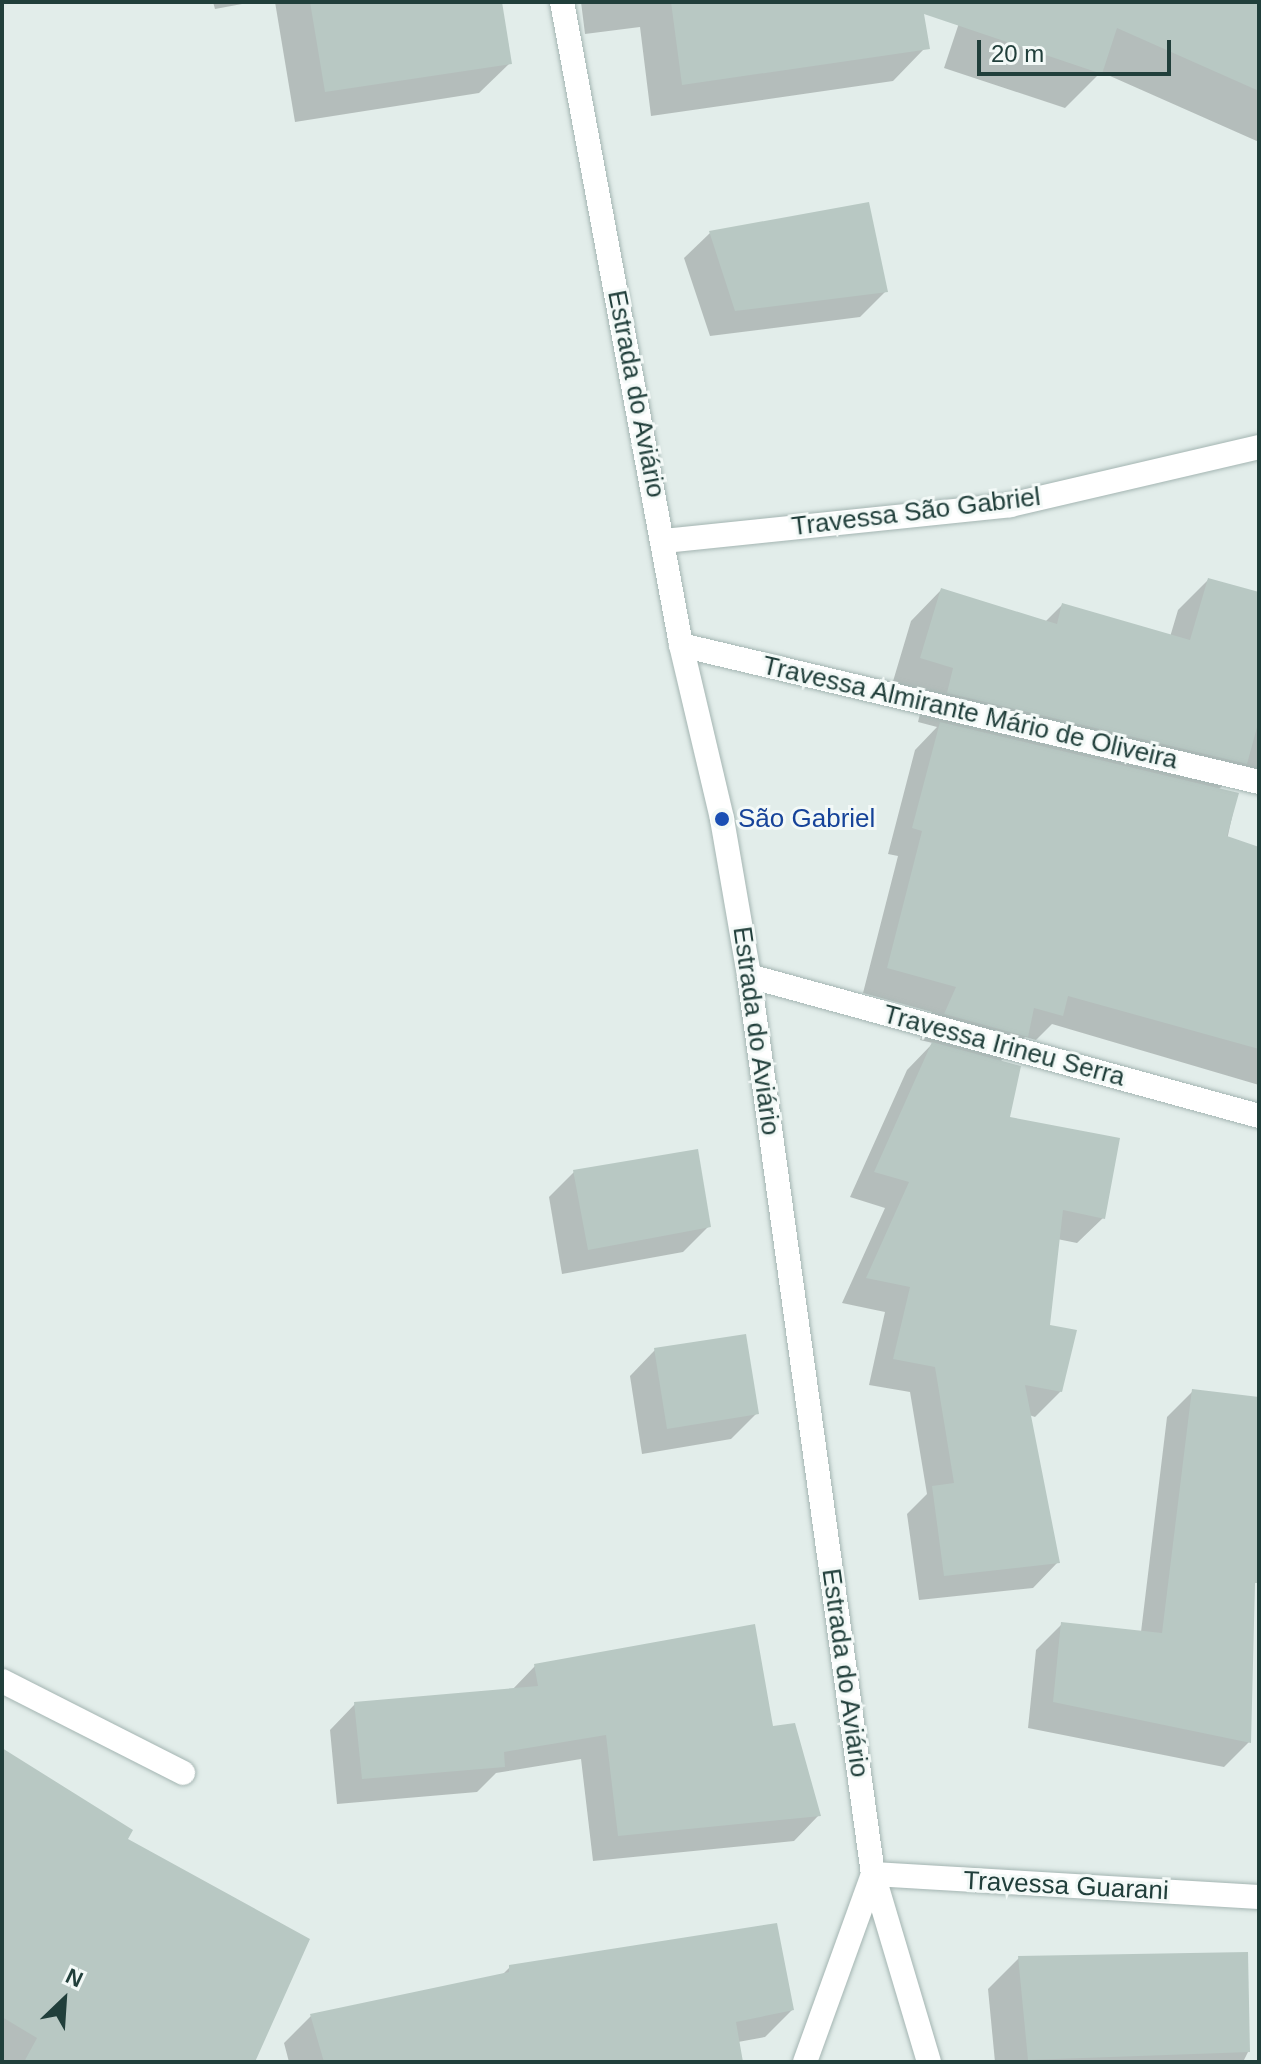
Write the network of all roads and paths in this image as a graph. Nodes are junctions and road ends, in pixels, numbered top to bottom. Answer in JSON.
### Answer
{"nodes":[{"id":1,"x":562,"y":2,"type":"edge"},
{"id":2,"x":1259,"y":447,"type":"edge"},
{"id":3,"x":664,"y":541,"type":"junction"},
{"id":4,"x":681,"y":645,"type":"junction"},
{"id":5,"x":1259,"y":782,"type":"edge"},
{"id":6,"x":749,"y":976,"type":"junction"},
{"id":7,"x":1259,"y":1116,"type":"edge"},
{"id":8,"x":2,"y":1681,"type":"edge"},
{"id":9,"x":183,"y":1773,"type":"dead end"},
{"id":10,"x":873,"y":1874,"type":"junction"},
{"id":11,"x":1259,"y":1897,"type":"edge"},
{"id":12,"x":805,"y":2062,"type":"edge"},
{"id":13,"x":929,"y":2062,"type":"edge"}],
"edges":[{"from":1,"to":3,"type":"street","name":"Estrada do Aviário"},
{"from":2,"to":3,"type":"street","name":"Travessa São Gabriel"},
{"from":3,"to":4,"type":"street","name":"Estrada do Aviário"},
{"from":4,"to":5,"type":"street","name":"Travessa Almirante Mário de Oliveira"},
{"from":4,"to":6,"type":"street","name":"Estrada do Aviário"},
{"from":6,"to":7,"type":"street","name":"Travessa Irineu Serra"},
{"from":6,"to":10,"type":"street","name":"Estrada do Aviário"},
{"from":8,"to":9,"type":"street"},
{"from":10,"to":11,"type":"street","name":"Travessa Guarani"},
{"from":10,"to":12,"type":"street"},
{"from":10,"to":13,"type":"street","name":"Estrada do Aviário"}]}
